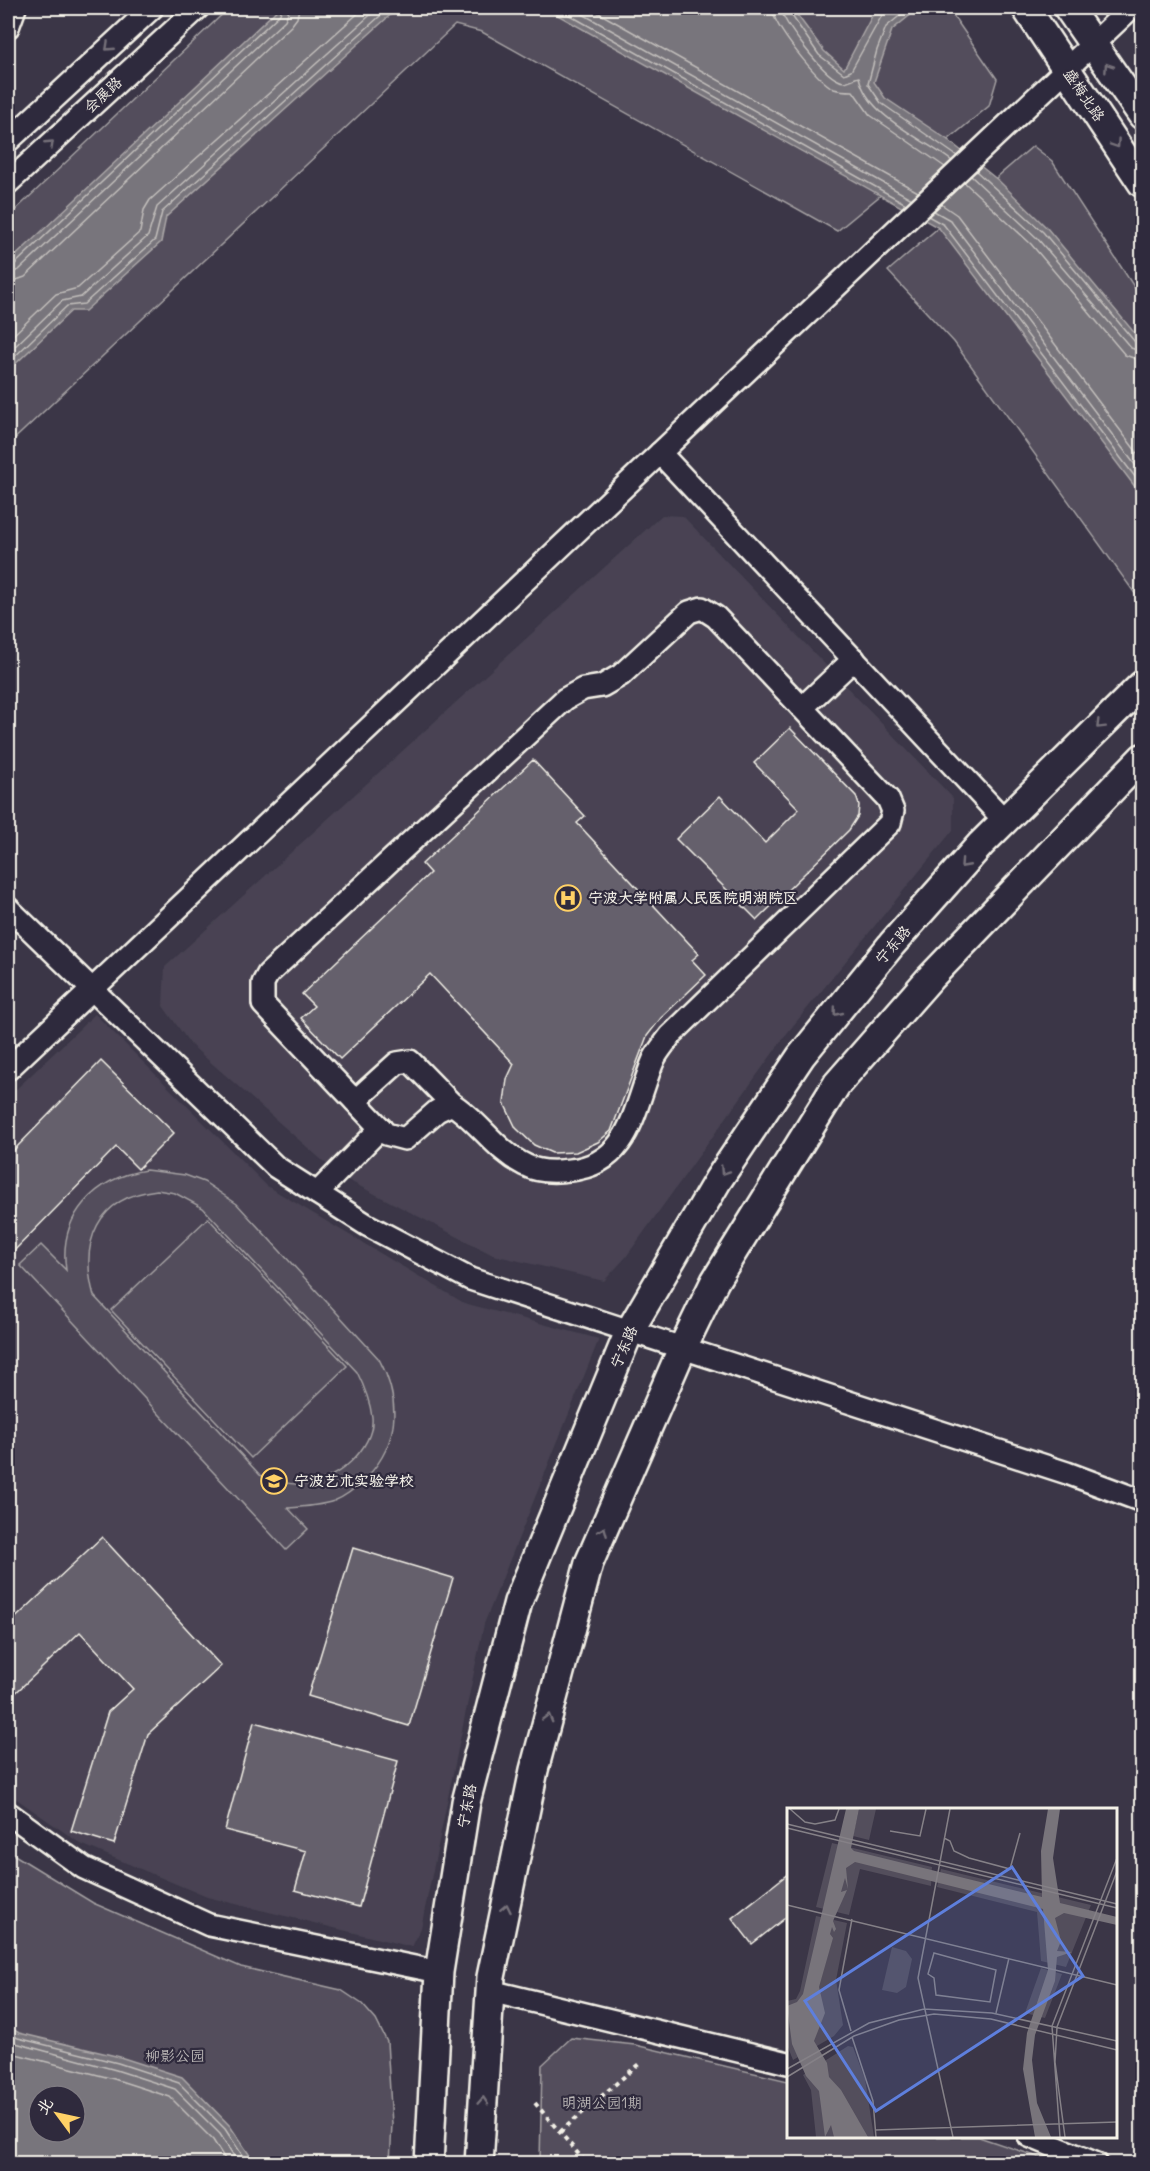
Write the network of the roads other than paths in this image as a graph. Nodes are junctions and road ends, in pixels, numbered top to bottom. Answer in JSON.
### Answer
{"nodes":[{"id":1,"x":15,"y":8,"type":"edge"},
{"id":2,"x":152,"y":8,"type":"edge"},
{"id":3,"x":198,"y":8,"type":"edge"},
{"id":4,"x":1026,"y":8,"type":"edge"},
{"id":5,"x":1068,"y":8,"type":"edge"},
{"id":6,"x":1131,"y":8,"type":"edge"},
{"id":7,"x":8,"y":27,"type":"edge"},
{"id":8,"x":1092,"y":43,"type":"junction"},
{"id":9,"x":1066,"y":68,"type":"junction"},
{"id":10,"x":1143,"y":115,"type":"edge"},
{"id":11,"x":8,"y":141,"type":"edge"},
{"id":12,"x":8,"y":183,"type":"edge"},
{"id":13,"x":1143,"y":183,"type":"edge"},
{"id":14,"x":660,"y":453,"type":"junction"},
{"id":15,"x":854,"y":659,"type":"junction"},
{"id":16,"x":1143,"y":685,"type":"edge"},
{"id":17,"x":802,"y":708,"type":"junction"},
{"id":18,"x":1143,"y":758,"type":"edge"},
{"id":19,"x":1005,"y":821,"type":"junction"},
{"id":20,"x":8,"y":908,"type":"edge"},
{"id":21,"x":91,"y":991,"type":"junction"},
{"id":22,"x":8,"y":1069,"type":"edge"},
{"id":23,"x":355,"y":1101,"type":"junction"},
{"id":24,"x":452,"y":1104,"type":"junction"},
{"id":25,"x":381,"y":1128,"type":"junction"},
{"id":26,"x":317,"y":1193,"type":"junction"},
{"id":27,"x":629,"y":1332,"type":"junction"},
{"id":28,"x":682,"y":1349,"type":"junction"},
{"id":29,"x":1143,"y":1501,"type":"edge"},
{"id":30,"x":8,"y":1813,"type":"edge"},
{"id":31,"x":439,"y":1971,"type":"junction"},
{"id":32,"x":490,"y":1991,"type":"junction"},
{"id":33,"x":787,"y":2063,"type":"edge"},
{"id":34,"x":1034,"y":2138,"type":"edge"},
{"id":35,"x":430,"y":2155,"type":"edge"},
{"id":36,"x":479,"y":2162,"type":"edge"},
{"id":37,"x":1097,"y":2163,"type":"edge"}],
"edges":[{"from":1,"to":7,"type":"street"},
{"from":2,"to":11,"type":"street","name":"会展路","one_way":true},
{"from":12,"to":3,"type":"street","name":"会展路","one_way":true},
{"from":4,"to":9,"type":"main road","name":"盛梅北路"},
{"from":5,"to":8,"type":"main road"},
{"from":6,"to":8,"type":"street"},
{"from":8,"to":9,"type":"street"},
{"from":10,"to":8,"type":"main road","one_way":true},
{"from":9,"to":13,"type":"main road","name":"盛梅北路","one_way":true},
{"from":9,"to":14,"type":"street"},
{"from":14,"to":15,"type":"street"},
{"from":14,"to":21,"type":"street"},
{"from":15,"to":17,"type":"street"},
{"from":15,"to":19,"type":"street"},
{"from":16,"to":19,"type":"main road","name":"宁东路","one_way":true},
{"from":17,"to":23,"type":"street"},
{"from":17,"to":24,"type":"street"},
{"from":18,"to":28,"type":"main road"},
{"from":19,"to":27,"type":"main road","name":"宁东路","one_way":true},
{"from":20,"to":21,"type":"street"},
{"from":21,"to":22,"type":"street"},
{"from":21,"to":26,"type":"street"},
{"from":23,"to":24,"type":"street"},
{"from":23,"to":25,"type":"street"},
{"from":24,"to":25,"type":"street"},
{"from":25,"to":26,"type":"street"},
{"from":26,"to":27,"type":"street"},
{"from":27,"to":28,"type":"street"},
{"from":27,"to":31,"type":"main road","name":"宁东路"},
{"from":28,"to":29,"type":"street"},
{"from":32,"to":28,"type":"main road","one_way":true},
{"from":30,"to":31,"type":"street"},
{"from":31,"to":35,"type":"main road","name":"宁东路"},
{"from":32,"to":33,"type":"street"},
{"from":36,"to":32,"type":"main road","one_way":true},
{"from":34,"to":37,"type":"street"}]}
